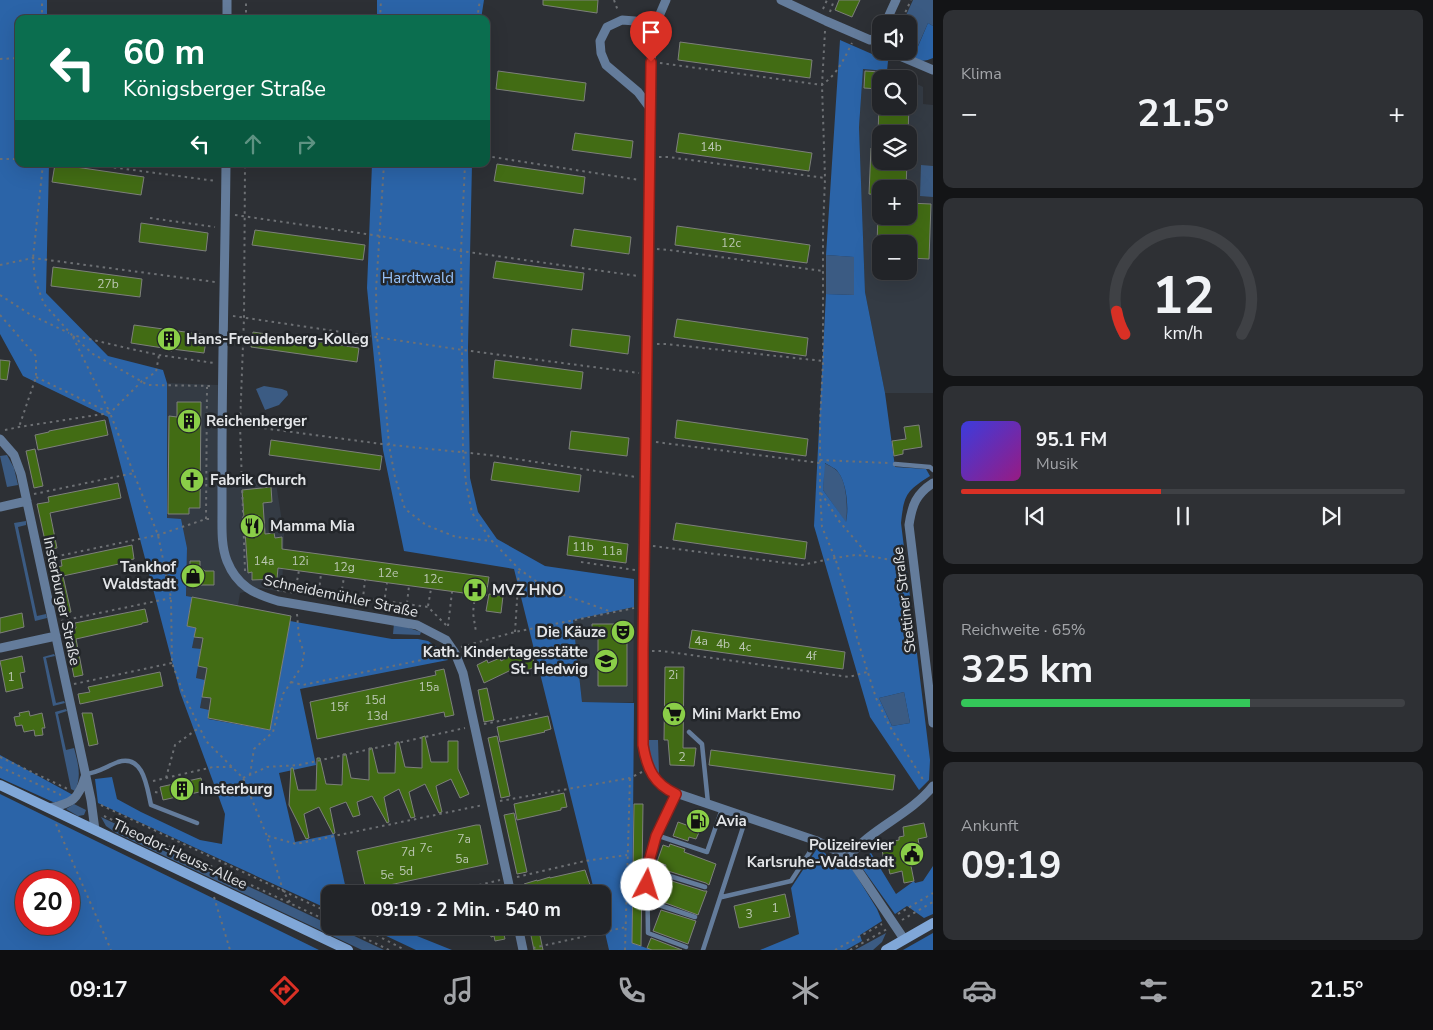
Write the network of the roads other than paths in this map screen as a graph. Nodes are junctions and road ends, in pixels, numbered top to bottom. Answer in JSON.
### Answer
{"nodes":[{"id":1,"x":227,"y":0,"type":"edge"},
{"id":2,"x":666,"y":0,"type":"edge"},
{"id":3,"x":781,"y":0,"type":"edge"},
{"id":4,"x":896,"y":0,"type":"edge"},
{"id":5,"x":227,"y":15,"type":"edge"},
{"id":6,"x":889,"y":15,"type":"edge"},
{"id":7,"x":654,"y":28,"type":"junction"},
{"id":8,"x":872,"y":40,"type":"edge"},
{"id":9,"x":909,"y":60,"type":"edge"},
{"id":10,"x":933,"y":70,"type":"edge"},
{"id":11,"x":650,"y":108,"type":"junction"},
{"id":12,"x":226,"y":167,"type":"edge"},
{"id":13,"x":0,"y":439,"type":"edge"},
{"id":14,"x":895,"y":464,"type":"road end"},
{"id":15,"x":933,"y":470,"type":"edge"},
{"id":16,"x":933,"y":482,"type":"edge"},
{"id":17,"x":26,"y":498,"type":"junction"},
{"id":18,"x":0,"y":507,"type":"edge"},
{"id":19,"x":56,"y":636,"type":"junction"},
{"id":20,"x":0,"y":648,"type":"edge"},
{"id":21,"x":933,"y":723,"type":"edge"},
{"id":22,"x":690,"y":732,"type":"dead end"},
{"id":23,"x":85,"y":774,"type":"junction"},
{"id":24,"x":0,"y":785,"type":"edge"},
{"id":25,"x":932,"y":787,"type":"edge"},
{"id":26,"x":676,"y":794,"type":"junction"},
{"id":27,"x":708,"y":805,"type":"junction"},
{"id":28,"x":50,"y":808,"type":"junction"},
{"id":29,"x":722,"y":809,"type":"junction"},
{"id":30,"x":746,"y":818,"type":"junction"},
{"id":31,"x":197,"y":823,"type":"dead end"},
{"id":32,"x":95,"y":830,"type":"junction"},
{"id":33,"x":656,"y":836,"type":"junction"},
{"id":34,"x":817,"y":841,"type":"junction"},
{"id":35,"x":847,"y":858,"type":"junction"},
{"id":36,"x":647,"y":869,"type":"junction"},
{"id":37,"x":509,"y":885,"type":"edge"},
{"id":38,"x":705,"y":887,"type":"dead end"},
{"id":39,"x":722,"y":897,"type":"junction"},
{"id":40,"x":647,"y":902,"type":"junction"},
{"id":41,"x":695,"y":917,"type":"dead end"},
{"id":42,"x":933,"y":923,"type":"edge"},
{"id":43,"x":520,"y":935,"type":"edge"},
{"id":44,"x":904,"y":939,"type":"junction"},
{"id":45,"x":686,"y":947,"type":"dead end"},
{"id":46,"x":348,"y":950,"type":"edge"},
{"id":47,"x":524,"y":950,"type":"edge"},
{"id":48,"x":703,"y":950,"type":"edge"},
{"id":49,"x":886,"y":950,"type":"edge"}],
"edges":[{"from":1,"to":5,"type":"street"},
{"from":2,"to":7,"type":"street"},
{"from":3,"to":8,"type":"street"},
{"from":4,"to":6,"type":"street"},
{"from":7,"to":11,"type":"street"},
{"from":7,"to":11,"type":"street"},
{"from":9,"to":10,"type":"street"},
{"from":11,"to":26,"type":"street"},
{"from":12,"to":37,"type":"street","name":"Schneidemühler Straße"},
{"from":13,"to":17,"type":"street","name":"Insterburger Straße"},
{"from":14,"to":15,"type":"lane"},
{"from":16,"to":21,"type":"street","name":"Stettiner Straße"},
{"from":17,"to":18,"type":"street"},
{"from":17,"to":19,"type":"street","name":"Insterburger Straße"},
{"from":19,"to":20,"type":"street"},
{"from":19,"to":23,"type":"street","name":"Insterburger Straße"},
{"from":22,"to":27,"type":"lane"},
{"from":23,"to":28,"type":"street"},
{"from":23,"to":31,"type":"lane"},
{"from":23,"to":32,"type":"street","name":"Insterburger Straße"},
{"from":24,"to":28,"type":"main road","name":"Theodor-Heuss-Allee"},
{"from":25,"to":35,"type":"street"},
{"from":26,"to":27,"type":"street"},
{"from":26,"to":33,"type":"lane"},
{"from":27,"to":29,"type":"street"},
{"from":28,"to":32,"type":"main road","name":"Theodor-Heuss-Allee"},
{"from":29,"to":30,"type":"street"},
{"from":29,"to":33,"type":"lane"},
{"from":30,"to":34,"type":"street"},
{"from":30,"to":39,"type":"lane"},
{"from":32,"to":46,"type":"main road","name":"Theodor-Heuss-Allee"},
{"from":33,"to":36,"type":"lane"},
{"from":34,"to":35,"type":"street"},
{"from":34,"to":39,"type":"lane"},
{"from":35,"to":44,"type":"street"},
{"from":36,"to":38,"type":"lane"},
{"from":36,"to":40,"type":"lane"},
{"from":39,"to":48,"type":"lane"},
{"from":40,"to":41,"type":"lane"},
{"from":40,"to":45,"type":"lane"},
{"from":42,"to":44,"type":"main road"},
{"from":43,"to":47,"type":"street"},
{"from":44,"to":49,"type":"main road"}]}
